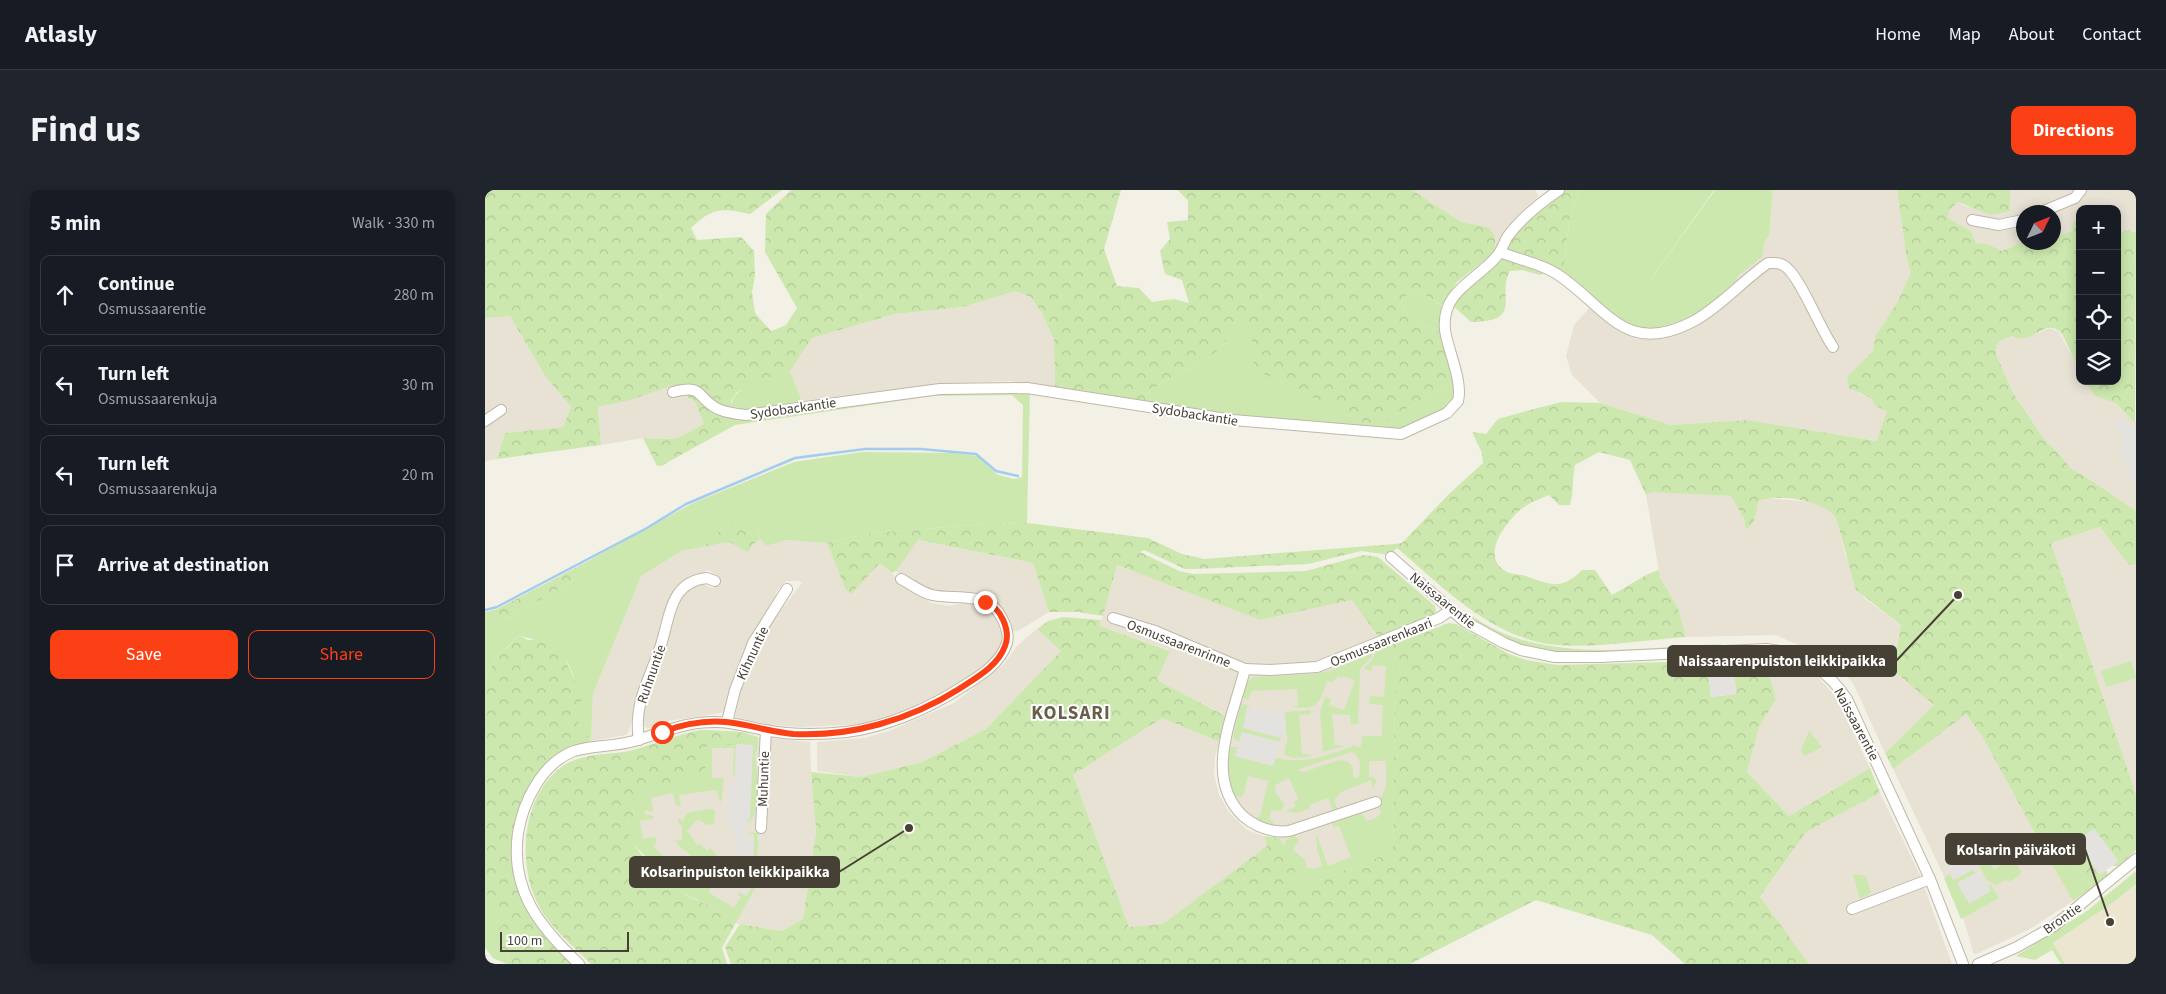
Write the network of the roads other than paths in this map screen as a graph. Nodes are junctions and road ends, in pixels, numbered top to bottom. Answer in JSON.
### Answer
{"nodes":[{"id":1,"x":1559,"y":190,"type":"edge"},
{"id":2,"x":2081,"y":190,"type":"edge"},
{"id":3,"x":2058,"y":205,"type":"edge"},
{"id":4,"x":1972,"y":220,"type":"dead end"},
{"id":5,"x":2016,"y":222,"type":"edge"},
{"id":6,"x":1500,"y":252,"type":"junction"},
{"id":7,"x":1833,"y":348,"type":"dead end"},
{"id":8,"x":673,"y":392,"type":"dead end"},
{"id":9,"x":501,"y":410,"type":"dead end"},
{"id":10,"x":485,"y":422,"type":"edge"},
{"id":11,"x":1391,"y":557,"type":"dead end"},
{"id":12,"x":901,"y":579,"type":"dead end"},
{"id":13,"x":715,"y":581,"type":"dead end"},
{"id":14,"x":787,"y":589,"type":"dead end"},
{"id":15,"x":1451,"y":610,"type":"junction"},
{"id":16,"x":1113,"y":618,"type":"dead end"},
{"id":17,"x":1245,"y":669,"type":"junction"},
{"id":18,"x":727,"y":722,"type":"junction"},
{"id":19,"x":766,"y":730,"type":"junction"},
{"id":20,"x":639,"y":740,"type":"junction"},
{"id":21,"x":1376,"y":802,"type":"dead end"},
{"id":22,"x":761,"y":828,"type":"dead end"},
{"id":23,"x":2136,"y":859,"type":"edge"},
{"id":24,"x":1930,"y":879,"type":"junction"},
{"id":25,"x":1852,"y":909,"type":"dead end"},
{"id":26,"x":579,"y":964,"type":"edge"},
{"id":27,"x":1963,"y":964,"type":"edge"},
{"id":28,"x":1978,"y":964,"type":"edge"}],
"edges":[{"from":1,"to":6,"type":"street","name":"Sydobackantie"},
{"from":2,"to":3,"type":"street"},
{"from":4,"to":5,"type":"street"},
{"from":6,"to":7,"type":"street"},
{"from":6,"to":8,"type":"street","name":"Sydobackantie"},
{"from":9,"to":10,"type":"street"},
{"from":11,"to":15,"type":"street","name":"Naissaarentie"},
{"from":12,"to":19,"type":"street"},
{"from":13,"to":20,"type":"street","name":"Ruhnuntie"},
{"from":14,"to":18,"type":"street","name":"Kihnuntie"},
{"from":15,"to":17,"type":"street","name":"Osmussaarenkaari"},
{"from":15,"to":24,"type":"street","name":"Naissaarentie"},
{"from":16,"to":17,"type":"street","name":"Osmussaarenrinne"},
{"from":17,"to":21,"type":"street"},
{"from":18,"to":19,"type":"street"},
{"from":18,"to":20,"type":"street"},
{"from":19,"to":22,"type":"street","name":"Muhuntie"},
{"from":20,"to":26,"type":"street"},
{"from":23,"to":28,"type":"street","name":"Brontie"},
{"from":24,"to":25,"type":"street"},
{"from":24,"to":27,"type":"street","name":"Naissaarentie"}]}
